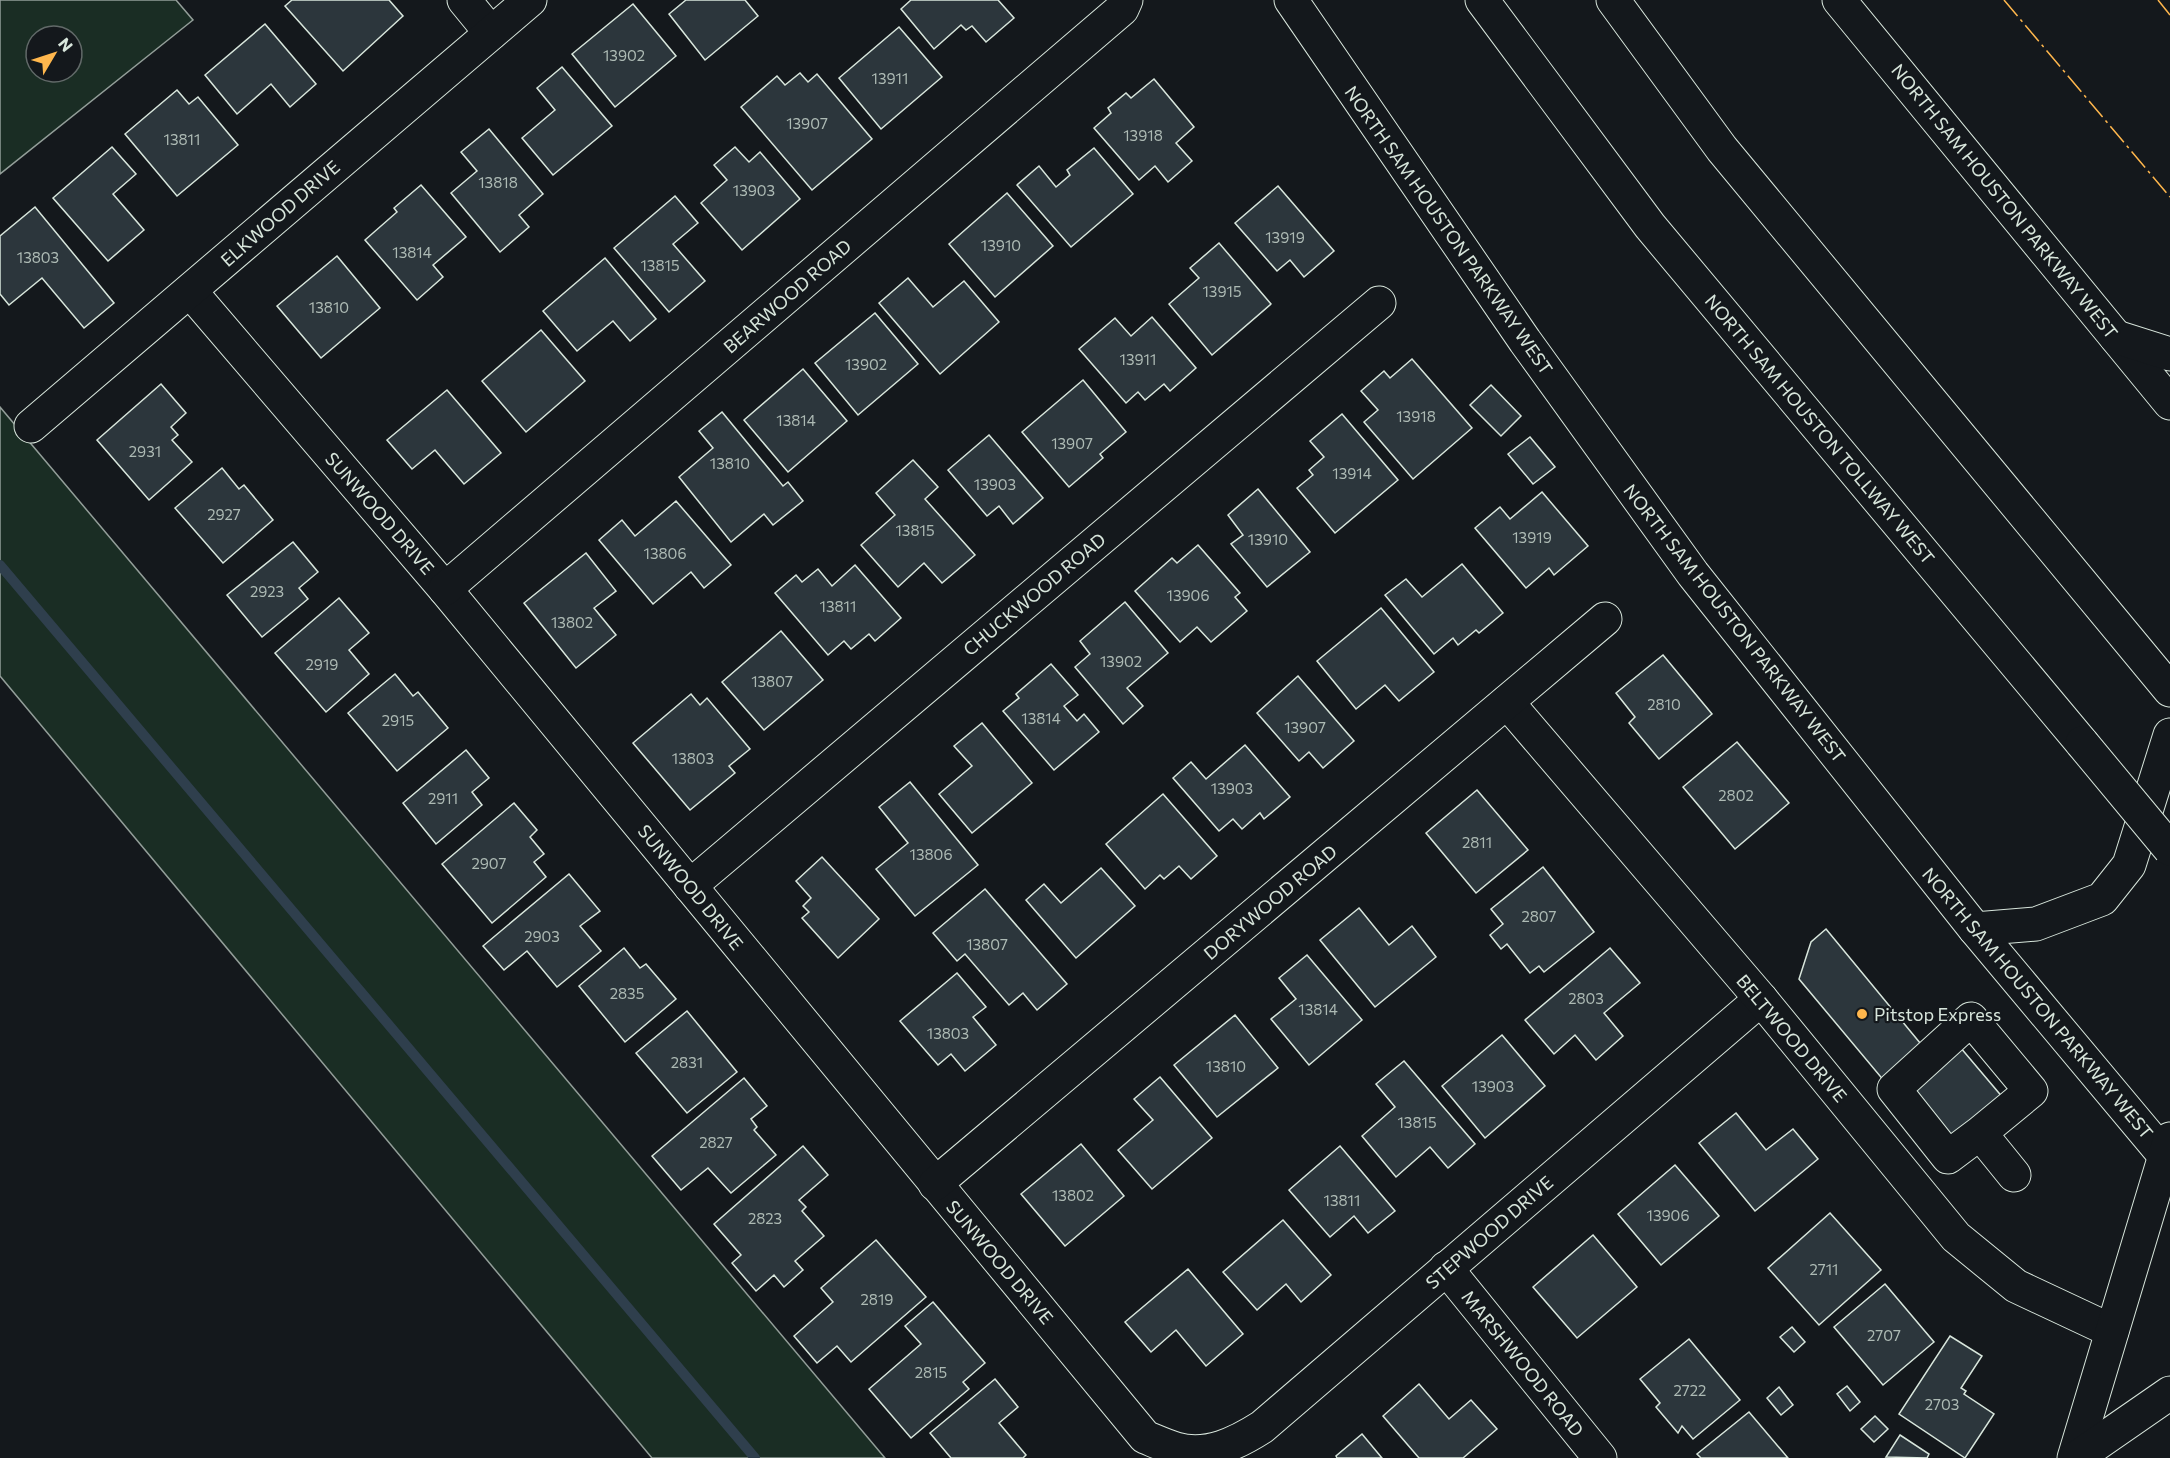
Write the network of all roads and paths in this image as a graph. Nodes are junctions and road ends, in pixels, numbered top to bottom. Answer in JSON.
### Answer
{"nodes":[{"id":1,"x":464,"y":0,"type":"edge"},
{"id":2,"x":530,"y":0,"type":"edge"},
{"id":3,"x":1126,"y":0,"type":"edge"},
{"id":4,"x":1291,"y":0,"type":"edge"},
{"id":5,"x":1482,"y":0,"type":"edge"},
{"id":6,"x":1613,"y":0,"type":"edge"},
{"id":7,"x":1839,"y":0,"type":"edge"},
{"id":8,"x":491,"y":33,"type":"junction"},
{"id":9,"x":190,"y":291,"type":"junction"},
{"id":10,"x":1379,"y":303,"type":"dead end"},
{"id":11,"x":2116,"y":337,"type":"junction"},
{"id":12,"x":2170,"y":354,"type":"edge"},
{"id":13,"x":2170,"y":403,"type":"edge"},
{"id":14,"x":31,"y":426,"type":"dead end"},
{"id":15,"x":445,"y":589,"type":"junction"},
{"id":16,"x":1605,"y":619,"type":"dead end"},
{"id":17,"x":2170,"y":690,"type":"edge"},
{"id":18,"x":1507,"y":702,"type":"junction"},
{"id":19,"x":2170,"y":735,"type":"edge"},
{"id":20,"x":2170,"y":849,"type":"edge"},
{"id":21,"x":690,"y":886,"type":"junction"},
{"id":22,"x":1975,"y":929,"type":"junction"},
{"id":23,"x":1761,"y":999,"type":"junction"},
{"id":24,"x":1980,"y":1133,"type":"dead end"},
{"id":25,"x":2168,"y":1153,"type":"edge"},
{"id":26,"x":2014,"y":1176,"type":"dead end"},
{"id":27,"x":935,"y":1184,"type":"junction"},
{"id":28,"x":1446,"y":1268,"type":"junction"},
{"id":29,"x":2112,"y":1331,"type":"junction"},
{"id":30,"x":2170,"y":1393,"type":"edge"},
{"id":31,"x":1208,"y":1451,"type":"joint"},
{"id":32,"x":1600,"y":1458,"type":"edge"},
{"id":33,"x":2075,"y":1458,"type":"edge"}],
"edges":[{"from":1,"to":8,"type":"main road"},
{"from":2,"to":8,"type":"main road","name":"ELKWOOD DRIVE"},
{"from":3,"to":15,"type":"main road","name":"BEARWOOD ROAD"},
{"from":4,"to":22,"type":"main road","name":"NORTH SAM HOUSTON PARKWAY WEST"},
{"from":5,"to":20,"type":"main road","name":"NORTH SAM HOUSTON TOLLWAY WEST","bridge":true},
{"from":6,"to":17,"type":"main road"},
{"from":7,"to":11,"type":"main road","name":"NORTH SAM HOUSTON PARKWAY WEST"},
{"from":8,"to":9,"type":"main road","name":"ELKWOOD DRIVE"},
{"from":9,"to":14,"type":"main road","name":"ELKWOOD DRIVE"},
{"from":9,"to":15,"type":"main road","name":"SUNWOOD DRIVE"},
{"from":10,"to":21,"type":"main road","name":"CHUCKWOOD ROAD"},
{"from":11,"to":12,"type":"main road"},
{"from":11,"to":13,"type":"main road","name":"NORTH SAM HOUSTON PARKWAY WEST"},
{"from":15,"to":21,"type":"main road","name":"SUNWOOD DRIVE"},
{"from":16,"to":18,"type":"main road","name":"DORYWOOD ROAD"},
{"from":18,"to":23,"type":"main road","name":"BELTWOOD DRIVE"},
{"from":18,"to":27,"type":"main road","name":"DORYWOOD ROAD"},
{"from":19,"to":22,"type":"main road"},
{"from":21,"to":27,"type":"main road","name":"SUNWOOD DRIVE"},
{"from":22,"to":25,"type":"main road","name":"NORTH SAM HOUSTON PARKWAY WEST"},
{"from":23,"to":28,"type":"main road","name":"STEPWOOD DRIVE"},
{"from":23,"to":29,"type":"main road","name":"BELTWOOD DRIVE"},
{"from":24,"to":26,"type":"main road"},
{"from":25,"to":29,"type":"main road"},
{"from":27,"to":31,"type":"main road","name":"SUNWOOD DRIVE"},
{"from":28,"to":31,"type":"main road","name":"STEPWOOD DRIVE"},
{"from":28,"to":32,"type":"main road","name":"MARSHWOOD ROAD"},
{"from":29,"to":33,"type":"main road"},
{"from":30,"to":33,"type":"main road"}]}
